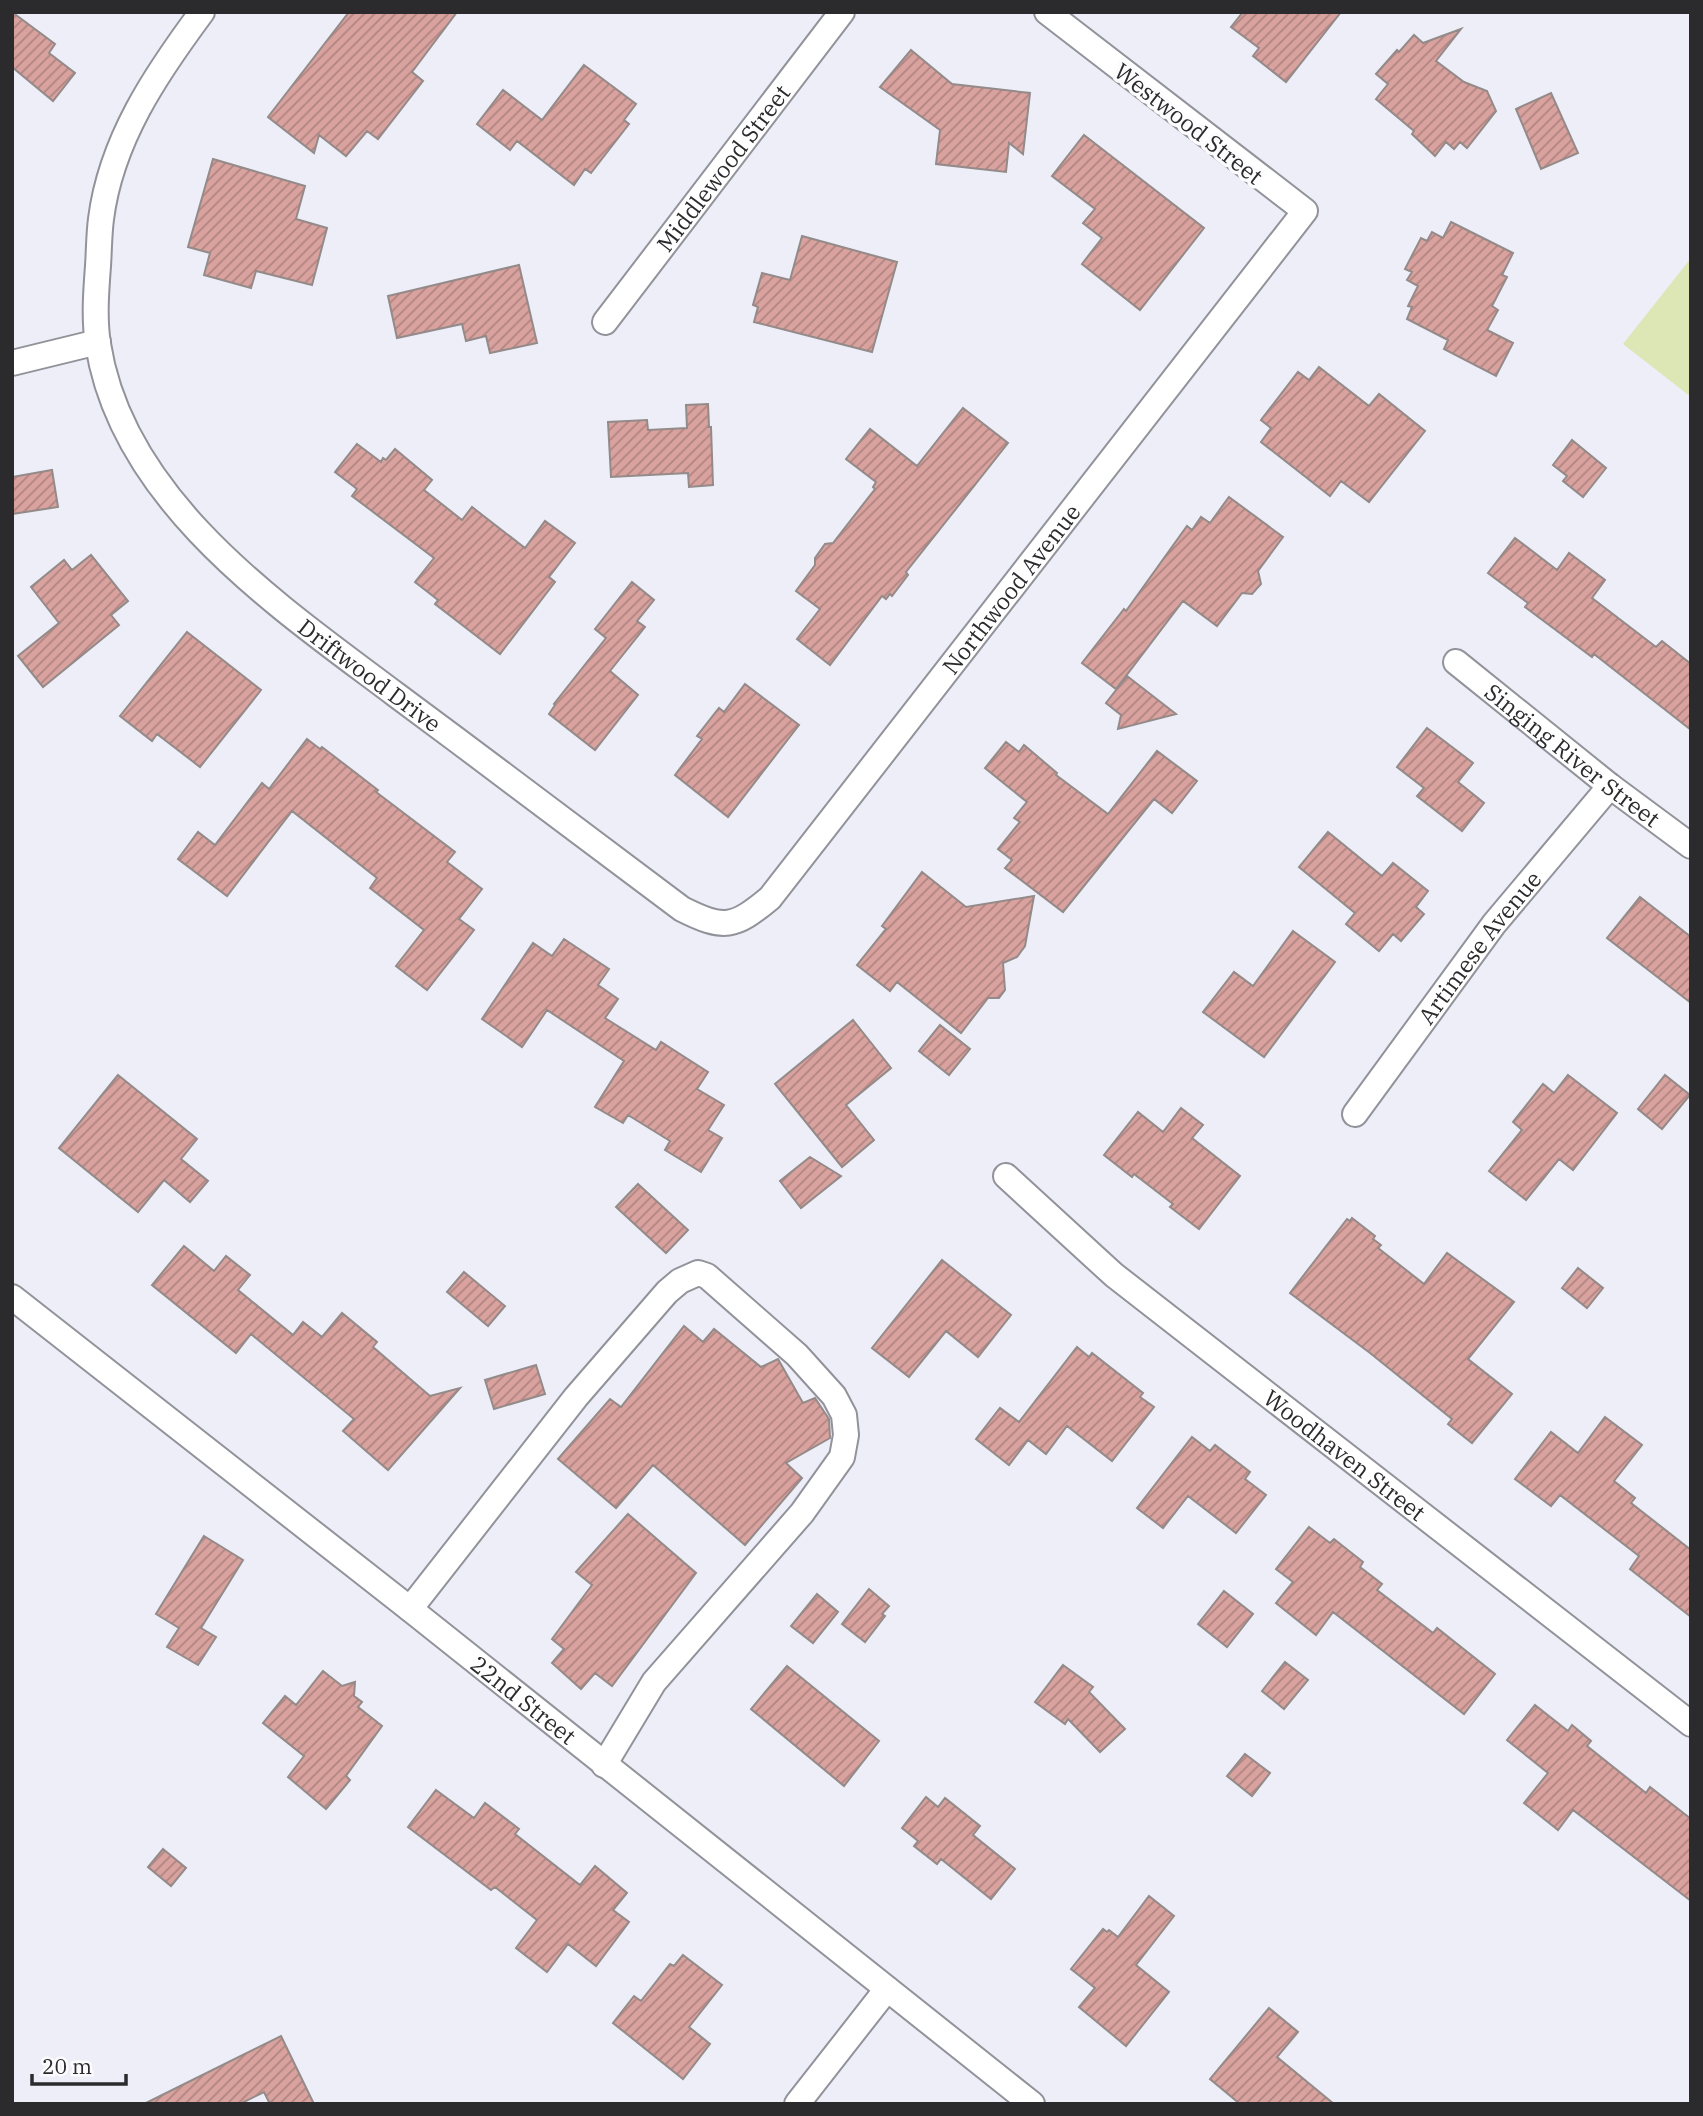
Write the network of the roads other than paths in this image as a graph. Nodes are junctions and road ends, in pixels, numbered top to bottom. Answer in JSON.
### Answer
{"nodes":[{"id":1,"x":842,"y":12,"type":"edge"},
{"id":2,"x":1047,"y":12,"type":"edge"},
{"id":3,"x":201,"y":13,"type":"edge"},
{"id":4,"x":1283,"y":239,"type":"joint"},
{"id":5,"x":605,"y":322,"type":"dead end"},
{"id":6,"x":98,"y":342,"type":"junction"},
{"id":7,"x":12,"y":363,"type":"edge"},
{"id":8,"x":1455,"y":662,"type":"dead end"},
{"id":9,"x":1610,"y":786,"type":"junction"},
{"id":10,"x":1691,"y":846,"type":"edge"},
{"id":11,"x":729,"y":925,"type":"joint"},
{"id":12,"x":1355,"y":1114,"type":"dead end"},
{"id":13,"x":1006,"y":1176,"type":"dead end"},
{"id":14,"x":12,"y":1297,"type":"edge"},
{"id":15,"x":410,"y":1609,"type":"junction"},
{"id":16,"x":1691,"y":1724,"type":"edge"},
{"id":17,"x":604,"y":1765,"type":"junction"},
{"id":18,"x":887,"y":1989,"type":"junction"},
{"id":19,"x":797,"y":2104,"type":"edge"},
{"id":20,"x":1032,"y":2104,"type":"edge"}],
"edges":[{"from":1,"to":5,"type":"street","name":"Middlewood Street"},
{"from":2,"to":4,"type":"street","name":"Westwood Street"},
{"from":3,"to":6,"type":"street","name":"Driftwood Drive"},
{"from":4,"to":11,"type":"street","name":"Northwood Avenue"},
{"from":6,"to":7,"type":"street"},
{"from":6,"to":11,"type":"street","name":"Driftwood Drive"},
{"from":8,"to":9,"type":"street","name":"Singing River Street"},
{"from":9,"to":10,"type":"street","name":"Singing River Street"},
{"from":9,"to":12,"type":"street","name":"Artimese Avenue"},
{"from":13,"to":16,"type":"street","name":"Woodhaven Street"},
{"from":14,"to":15,"type":"street","name":"22nd Street"},
{"from":15,"to":17,"type":"street","name":"22nd Street"},
{"from":15,"to":17,"type":"street"},
{"from":17,"to":18,"type":"street","name":"22nd Street"},
{"from":18,"to":19,"type":"street"},
{"from":18,"to":20,"type":"street","name":"22nd Street"}]}
